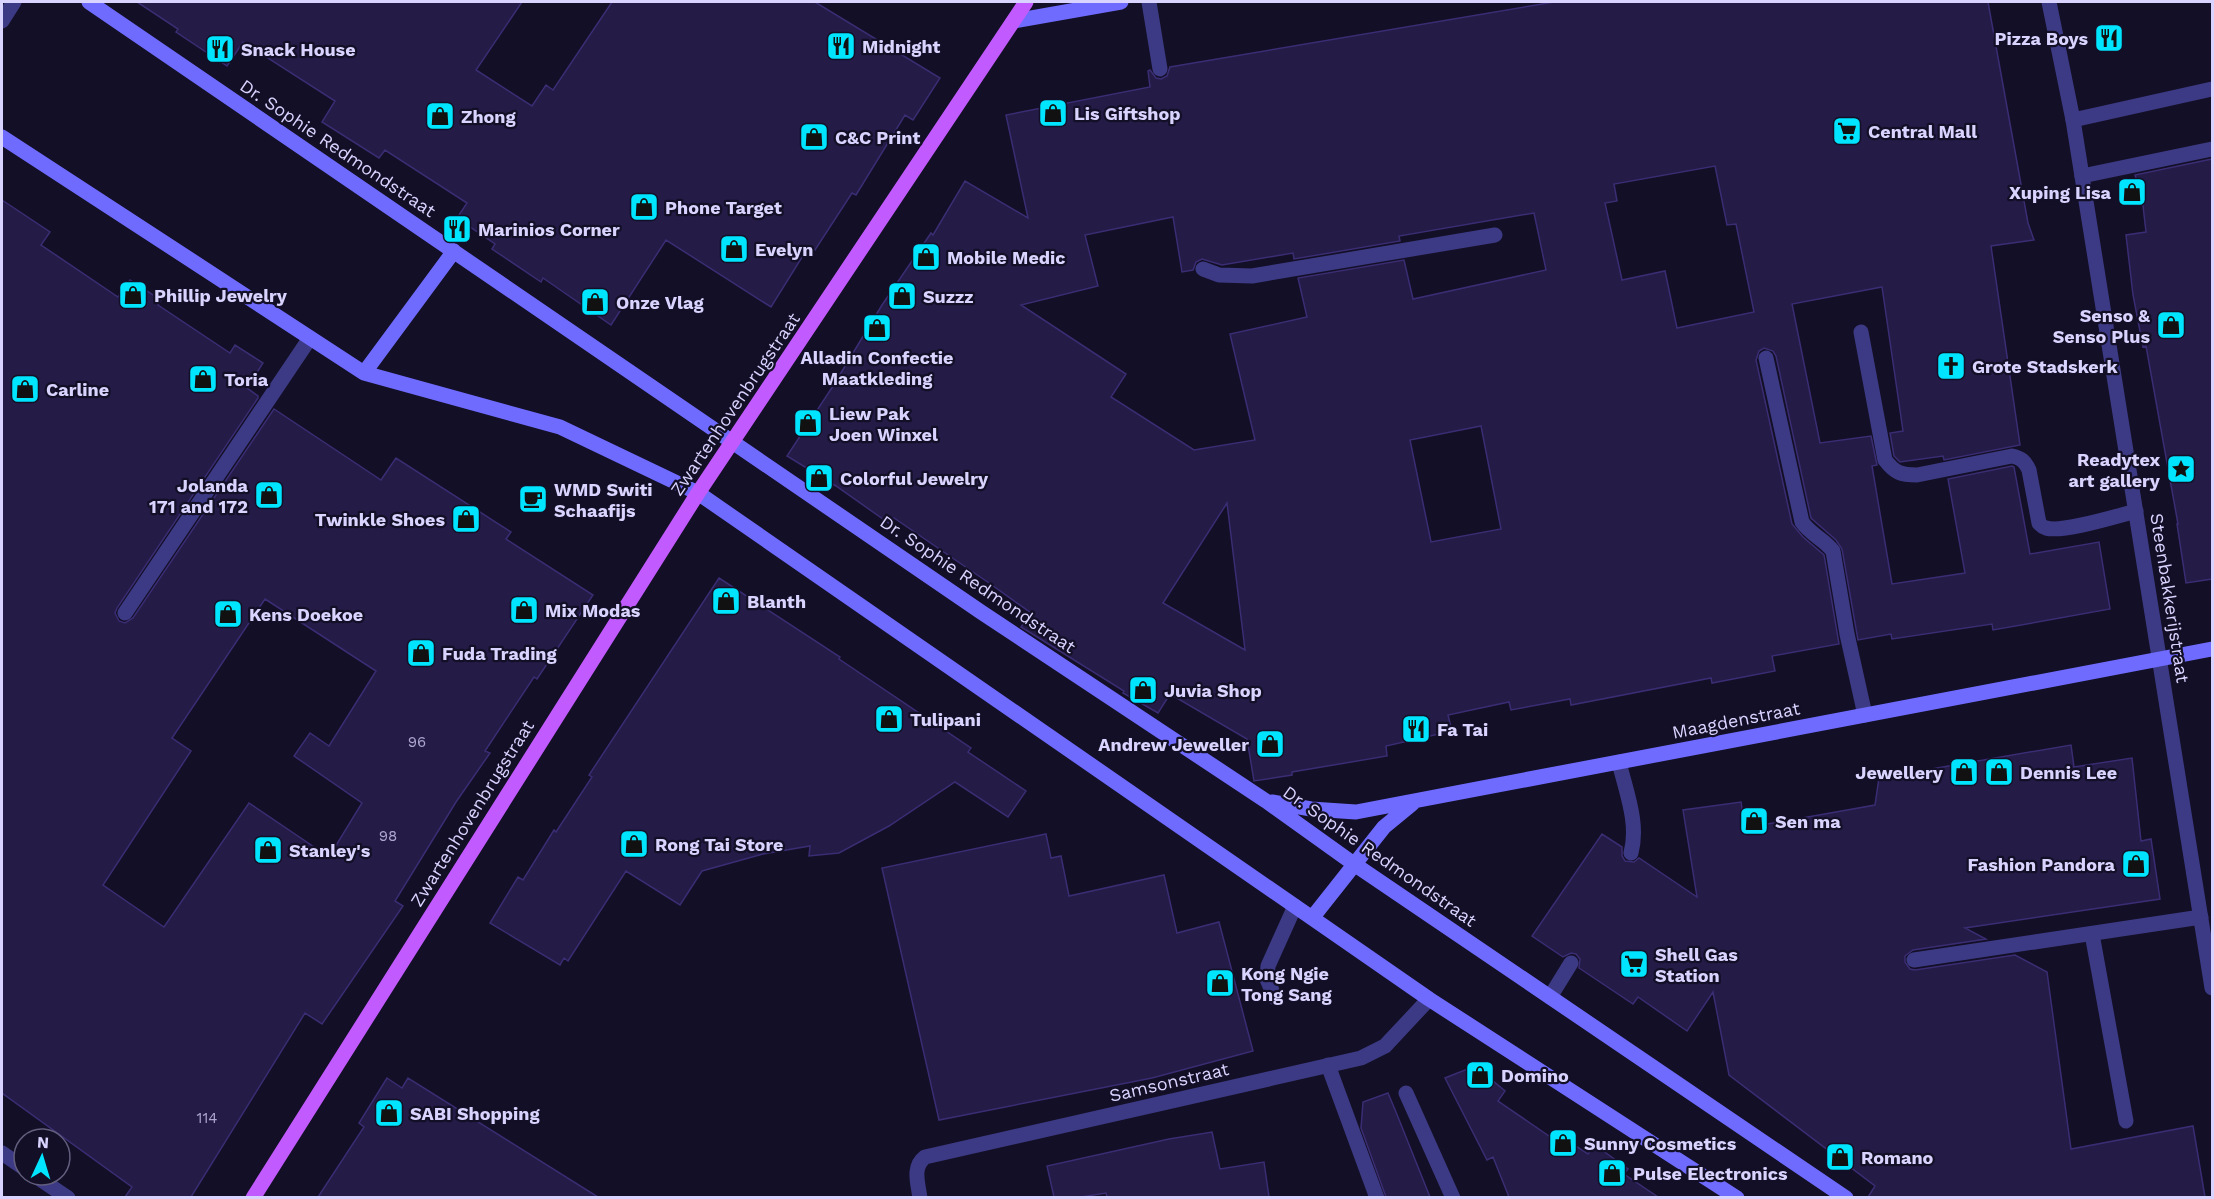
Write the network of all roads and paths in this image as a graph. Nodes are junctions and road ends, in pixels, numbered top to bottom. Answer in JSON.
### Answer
{"nodes":[{"id":1,"x":14,"y":2,"type":"edge"},
{"id":2,"x":88,"y":2,"type":"edge"},
{"id":3,"x":1026,"y":2,"type":"edge"},
{"id":4,"x":1121,"y":2,"type":"edge"},
{"id":5,"x":1149,"y":2,"type":"edge"},
{"id":6,"x":2049,"y":2,"type":"edge"},
{"id":7,"x":2,"y":21,"type":"edge"},
{"id":8,"x":1014,"y":21,"type":"junction"},
{"id":9,"x":1160,"y":69,"type":"dead end"},
{"id":10,"x":2212,"y":89,"type":"edge"},
{"id":11,"x":2073,"y":120,"type":"junction"},
{"id":12,"x":2,"y":137,"type":"edge"},
{"id":13,"x":2212,"y":148,"type":"edge"},
{"id":14,"x":2082,"y":176,"type":"junction"},
{"id":15,"x":1495,"y":235,"type":"dead end"},
{"id":16,"x":454,"y":250,"type":"junction"},
{"id":17,"x":1203,"y":269,"type":"dead end"},
{"id":18,"x":1861,"y":332,"type":"dead end"},
{"id":19,"x":310,"y":338,"type":"junction"},
{"id":20,"x":1766,"y":358,"type":"dead end"},
{"id":21,"x":364,"y":373,"type":"junction"},
{"id":22,"x":734,"y":441,"type":"junction"},
{"id":23,"x":698,"y":493,"type":"junction"},
{"id":24,"x":2136,"y":511,"type":"junction"},
{"id":25,"x":125,"y":613,"type":"dead end"},
{"id":26,"x":2212,"y":648,"type":"edge"},
{"id":27,"x":2160,"y":658,"type":"junction"},
{"id":28,"x":1865,"y":715,"type":"junction"},
{"id":29,"x":1619,"y":762,"type":"junction"},
{"id":30,"x":1266,"y":801,"type":"junction"},
{"id":31,"x":1414,"y":802,"type":"junction"},
{"id":32,"x":1632,"y":853,"type":"dead end"},
{"id":33,"x":1354,"y":864,"type":"junction"},
{"id":34,"x":1295,"y":906,"type":"junction"},
{"id":35,"x":2201,"y":917,"type":"junction"},
{"id":36,"x":1312,"y":918,"type":"junction"},
{"id":37,"x":2092,"y":934,"type":"junction"},
{"id":38,"x":1914,"y":960,"type":"dead end"},
{"id":39,"x":1571,"y":963,"type":"dead end"},
{"id":40,"x":2212,"y":988,"type":"edge"},
{"id":41,"x":1550,"y":997,"type":"junction"},
{"id":42,"x":1275,"y":998,"type":"dead end"},
{"id":43,"x":1429,"y":999,"type":"junction"},
{"id":44,"x":1328,"y":1065,"type":"junction"},
{"id":45,"x":1406,"y":1093,"type":"dead end"},
{"id":46,"x":2126,"y":1121,"type":"dead end"},
{"id":47,"x":53,"y":1187,"type":"edge"},
{"id":48,"x":919,"y":1191,"type":"edge"},
{"id":49,"x":68,"y":1197,"type":"edge"},
{"id":50,"x":253,"y":1197,"type":"edge"},
{"id":51,"x":1377,"y":1197,"type":"edge"},
{"id":52,"x":1453,"y":1197,"type":"edge"},
{"id":53,"x":1737,"y":1197,"type":"edge"},
{"id":54,"x":1846,"y":1197,"type":"edge"}],
"edges":[{"from":1,"to":7,"type":"street"},
{"from":2,"to":16,"type":"street","name":"Dr. Sophie Redmondstraat"},
{"from":3,"to":8,"type":"main road","name":"Zwartenhovenbrugstraat"},
{"from":4,"to":8,"type":"street"},
{"from":5,"to":9,"type":"street"},
{"from":6,"to":11,"type":"street","name":"Steenbakkerijstraat"},
{"from":8,"to":22,"type":"main road","name":"Zwartenhovenbrugstraat"},
{"from":10,"to":11,"type":"street"},
{"from":11,"to":14,"type":"street","name":"Steenbakkerijstraat"},
{"from":12,"to":19,"type":"street"},
{"from":13,"to":14,"type":"street"},
{"from":14,"to":24,"type":"street","name":"Steenbakkerijstraat"},
{"from":15,"to":17,"type":"street"},
{"from":16,"to":21,"type":"street"},
{"from":16,"to":22,"type":"street","name":"Dr. Sophie Redmondstraat"},
{"from":18,"to":24,"type":"street"},
{"from":19,"to":21,"type":"street"},
{"from":19,"to":25,"type":"street"},
{"from":20,"to":28,"type":"street"},
{"from":21,"to":23,"type":"street"},
{"from":22,"to":23,"type":"main road","name":"Zwartenhovenbrugstraat"},
{"from":22,"to":30,"type":"street","name":"Dr. Sophie Redmondstraat"},
{"from":23,"to":34,"type":"street"},
{"from":23,"to":50,"type":"main road","name":"Zwartenhovenbrugstraat"},
{"from":24,"to":27,"type":"street","name":"Steenbakkerijstraat"},
{"from":26,"to":27,"type":"street","name":"Maagdenstraat"},
{"from":27,"to":28,"type":"street","name":"Maagdenstraat"},
{"from":27,"to":35,"type":"street","name":"Steenbakkerijstraat"},
{"from":28,"to":29,"type":"street","name":"Maagdenstraat"},
{"from":29,"to":31,"type":"street","name":"Maagdenstraat"},
{"from":29,"to":32,"type":"street"},
{"from":30,"to":31,"type":"street","name":"Maagdenstraat"},
{"from":30,"to":33,"type":"street","name":"Dr. Sophie Redmondstraat"},
{"from":31,"to":33,"type":"street"},
{"from":33,"to":36,"type":"street"},
{"from":33,"to":41,"type":"street","name":"Dr. Sophie Redmondstraat"},
{"from":34,"to":36,"type":"street"},
{"from":34,"to":42,"type":"street"},
{"from":35,"to":37,"type":"street"},
{"from":35,"to":40,"type":"street","name":"Steenbakkerijstraat"},
{"from":36,"to":43,"type":"street"},
{"from":37,"to":38,"type":"street"},
{"from":37,"to":46,"type":"street"},
{"from":39,"to":41,"type":"street"},
{"from":41,"to":54,"type":"street","name":"Dr. Sophie Redmondstraat"},
{"from":43,"to":44,"type":"street","name":"Samsonstraat"},
{"from":43,"to":53,"type":"street"},
{"from":44,"to":48,"type":"street","name":"Samsonstraat"},
{"from":44,"to":51,"type":"street"},
{"from":45,"to":52,"type":"street"},
{"from":47,"to":49,"type":"street"}]}
